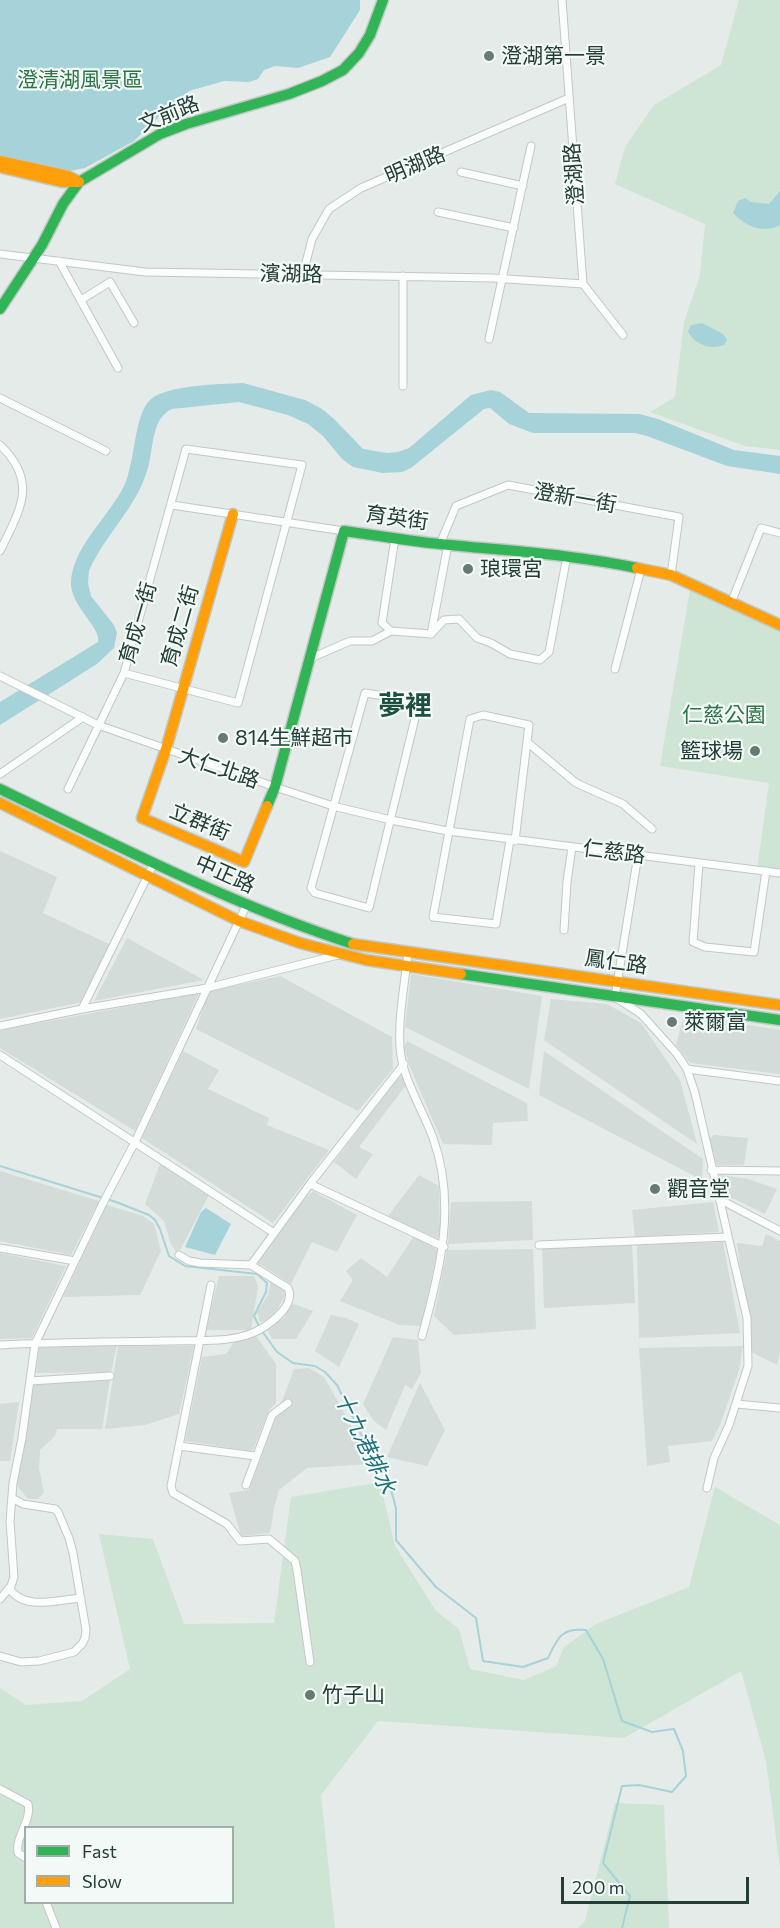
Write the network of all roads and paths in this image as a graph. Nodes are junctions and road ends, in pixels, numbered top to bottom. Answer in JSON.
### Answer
{"nodes":[{"id":1,"x":383,"y":0,"type":"edge"},
{"id":2,"x":562,"y":0,"type":"edge"},
{"id":3,"x":568,"y":98,"type":"junction"},
{"id":4,"x":531,"y":146,"type":"dead end"},
{"id":5,"x":0,"y":161,"type":"edge"},
{"id":6,"x":0,"y":168,"type":"edge"},
{"id":7,"x":461,"y":172,"type":"dead end"},
{"id":8,"x":79,"y":182,"type":"junction"},
{"id":9,"x":523,"y":186,"type":"junction"},
{"id":10,"x":438,"y":212,"type":"dead end"},
{"id":11,"x":514,"y":228,"type":"junction"},
{"id":12,"x":0,"y":254,"type":"edge"},
{"id":13,"x":32,"y":259,"type":"junction"},
{"id":14,"x":59,"y":261,"type":"junction"},
{"id":15,"x":303,"y":274,"type":"junction"},
{"id":16,"x":403,"y":276,"type":"junction"},
{"id":17,"x":503,"y":279,"type":"junction"},
{"id":18,"x":583,"y":284,"type":"junction"},
{"id":19,"x":81,"y":300,"type":"junction"},
{"id":20,"x":0,"y":309,"type":"edge"},
{"id":21,"x":134,"y":323,"type":"dead end"},
{"id":22,"x":623,"y":335,"type":"dead end"},
{"id":23,"x":489,"y":339,"type":"dead end"},
{"id":24,"x":118,"y":368,"type":"dead end"},
{"id":25,"x":402,"y":386,"type":"dead end"},
{"id":26,"x":0,"y":398,"type":"edge"},
{"id":27,"x":0,"y":445,"type":"edge"},
{"id":28,"x":106,"y":451,"type":"dead end"},
{"id":29,"x":171,"y":505,"type":"junction"},
{"id":30,"x":233,"y":514,"type":"junction"},
{"id":31,"x":286,"y":521,"type":"junction"},
{"id":32,"x":344,"y":531,"type":"junction"},
{"id":33,"x":780,"y":533,"type":"edge"},
{"id":34,"x":395,"y":538,"type":"junction"},
{"id":35,"x":444,"y":544,"type":"junction"},
{"id":36,"x":0,"y":551,"type":"edge"},
{"id":37,"x":567,"y":556,"type":"junction"},
{"id":38,"x":640,"y":569,"type":"junction"},
{"id":39,"x":671,"y":575,"type":"junction"},
{"id":40,"x":731,"y":603,"type":"junction"},
{"id":41,"x":780,"y":625,"type":"edge"},
{"id":42,"x":391,"y":631,"type":"junction"},
{"id":43,"x":430,"y":634,"type":"junction"},
{"id":44,"x":309,"y":659,"type":"junction"},
{"id":45,"x":615,"y":669,"type":"dead end"},
{"id":46,"x":124,"y":673,"type":"junction"},
{"id":47,"x":0,"y":676,"type":"edge"},
{"id":48,"x":182,"y":689,"type":"junction"},
{"id":49,"x":83,"y":717,"type":"junction"},
{"id":50,"x":98,"y":725,"type":"junction"},
{"id":51,"x":527,"y":742,"type":"junction"},
{"id":52,"x":166,"y":749,"type":"junction"},
{"id":53,"x":0,"y":774,"type":"edge"},
{"id":54,"x":275,"y":788,"type":"junction"},
{"id":55,"x":68,"y":789,"type":"dead end"},
{"id":56,"x":0,"y":790,"type":"edge"},
{"id":57,"x":0,"y":803,"type":"edge"},
{"id":58,"x":333,"y":806,"type":"junction"},
{"id":59,"x":391,"y":820,"type":"junction"},
{"id":60,"x":652,"y":829,"type":"dead end"},
{"id":61,"x":448,"y":831,"type":"junction"},
{"id":62,"x":513,"y":840,"type":"junction"},
{"id":63,"x":572,"y":847,"type":"junction"},
{"id":64,"x":638,"y":855,"type":"junction"},
{"id":65,"x":244,"y":862,"type":"joint"},
{"id":66,"x":154,"y":863,"type":"junction"},
{"id":67,"x":699,"y":863,"type":"junction"},
{"id":68,"x":766,"y":871,"type":"junction"},
{"id":69,"x":780,"y":873,"type":"edge"},
{"id":70,"x":149,"y":874,"type":"junction"},
{"id":71,"x":246,"y":906,"type":"junction"},
{"id":72,"x":239,"y":921,"type":"junction"},
{"id":73,"x":564,"y":930,"type":"dead end"},
{"id":74,"x":408,"y":952,"type":"junction"},
{"id":75,"x":340,"y":954,"type":"junction"},
{"id":76,"x":446,"y":957,"type":"joint"},
{"id":77,"x":407,"y":966,"type":"junction"},
{"id":78,"x":441,"y":971,"type":"joint"},
{"id":79,"x":616,"y":982,"type":"junction"},
{"id":80,"x":207,"y":988,"type":"junction"},
{"id":81,"x":615,"y":997,"type":"junction"},
{"id":82,"x":780,"y":1005,"type":"edge"},
{"id":83,"x":82,"y":1008,"type":"junction"},
{"id":84,"x":780,"y":1020,"type":"edge"},
{"id":85,"x":1,"y":1026,"type":"edge"},
{"id":86,"x":0,"y":1055,"type":"edge"},
{"id":87,"x":404,"y":1064,"type":"junction"},
{"id":88,"x":687,"y":1069,"type":"junction"},
{"id":89,"x":780,"y":1081,"type":"edge"},
{"id":90,"x":135,"y":1142,"type":"junction"},
{"id":91,"x":711,"y":1170,"type":"junction"},
{"id":92,"x":780,"y":1171,"type":"edge"},
{"id":93,"x":310,"y":1184,"type":"junction"},
{"id":94,"x":719,"y":1199,"type":"junction"},
{"id":95,"x":780,"y":1231,"type":"edge"},
{"id":96,"x":274,"y":1233,"type":"junction"},
{"id":97,"x":728,"y":1237,"type":"junction"},
{"id":98,"x":539,"y":1245,"type":"dead end"},
{"id":99,"x":444,"y":1247,"type":"junction"},
{"id":100,"x":0,"y":1248,"type":"edge"},
{"id":101,"x":179,"y":1256,"type":"dead end"},
{"id":102,"x":75,"y":1261,"type":"junction"},
{"id":103,"x":251,"y":1265,"type":"junction"},
{"id":104,"x":212,"y":1285,"type":"dead end"},
{"id":105,"x":422,"y":1336,"type":"dead end"},
{"id":106,"x":201,"y":1340,"type":"junction"},
{"id":107,"x":35,"y":1344,"type":"junction"},
{"id":108,"x":0,"y":1345,"type":"edge"},
{"id":109,"x":110,"y":1376,"type":"dead end"},
{"id":110,"x":30,"y":1381,"type":"junction"},
{"id":111,"x":288,"y":1403,"type":"dead end"},
{"id":112,"x":736,"y":1404,"type":"junction"},
{"id":113,"x":780,"y":1408,"type":"edge"},
{"id":114,"x":179,"y":1446,"type":"junction"},
{"id":115,"x":255,"y":1456,"type":"junction"},
{"id":116,"x":246,"y":1485,"type":"dead end"},
{"id":117,"x":707,"y":1488,"type":"dead end"},
{"id":118,"x":12,"y":1498,"type":"junction"},
{"id":119,"x":9,"y":1588,"type":"junction"},
{"id":120,"x":81,"y":1598,"type":"junction"},
{"id":121,"x":0,"y":1599,"type":"edge"},
{"id":122,"x":0,"y":1656,"type":"edge"},
{"id":123,"x":310,"y":1662,"type":"dead end"},
{"id":124,"x":0,"y":1789,"type":"edge"},
{"id":125,"x":24,"y":1826,"type":"edge"},
{"id":126,"x":24,"y":1826,"type":"edge"},
{"id":127,"x":24,"y":1857,"type":"edge"},
{"id":128,"x":47,"y":1904,"type":"edge"},
{"id":129,"x":56,"y":1928,"type":"edge"}],
"edges":[{"from":1,"to":8,"type":"street","name":"文前路"},
{"from":2,"to":3,"type":"street","name":"澄湖路"},
{"from":3,"to":15,"type":"street","name":"明湖路"},
{"from":3,"to":18,"type":"street","name":"澄湖路"},
{"from":4,"to":9,"type":"street"},
{"from":5,"to":8,"type":"street"},
{"from":6,"to":8,"type":"street"},
{"from":7,"to":9,"type":"street"},
{"from":8,"to":13,"type":"street","name":"文前路"},
{"from":9,"to":11,"type":"street"},
{"from":10,"to":11,"type":"street"},
{"from":11,"to":17,"type":"street"},
{"from":12,"to":13,"type":"street","name":"濱湖路"},
{"from":13,"to":14,"type":"street","name":"濱湖路"},
{"from":13,"to":20,"type":"street","name":"文前路"},
{"from":14,"to":15,"type":"street","name":"濱湖路"},
{"from":14,"to":19,"type":"street"},
{"from":15,"to":16,"type":"street","name":"濱湖路"},
{"from":16,"to":17,"type":"street","name":"濱湖路"},
{"from":16,"to":25,"type":"street"},
{"from":17,"to":18,"type":"street","name":"濱湖路"},
{"from":17,"to":23,"type":"street"},
{"from":18,"to":22,"type":"street"},
{"from":19,"to":21,"type":"street"},
{"from":19,"to":24,"type":"street"},
{"from":26,"to":28,"type":"street"},
{"from":27,"to":36,"type":"street"},
{"from":29,"to":30,"type":"street"},
{"from":29,"to":31,"type":"street","name":"育成一街"},
{"from":29,"to":46,"type":"street","name":"育成一街"},
{"from":30,"to":31,"type":"street"},
{"from":30,"to":48,"type":"street","name":"育成二街"},
{"from":31,"to":32,"type":"street"},
{"from":31,"to":48,"type":"street"},
{"from":32,"to":34,"type":"street","name":"育英街"},
{"from":32,"to":44,"type":"street","name":"育英街"},
{"from":33,"to":40,"type":"street"},
{"from":34,"to":35,"type":"street","name":"育英街"},
{"from":34,"to":42,"type":"street"},
{"from":35,"to":37,"type":"street","name":"育英街"},
{"from":35,"to":39,"type":"street","name":"澄新一街"},
{"from":35,"to":43,"type":"street"},
{"from":37,"to":38,"type":"street","name":"育英街"},
{"from":37,"to":43,"type":"street"},
{"from":38,"to":39,"type":"street","name":"育英街"},
{"from":38,"to":45,"type":"street"},
{"from":39,"to":40,"type":"street","name":"育英街"},
{"from":40,"to":41,"type":"street","name":"育英街"},
{"from":42,"to":43,"type":"street"},
{"from":42,"to":44,"type":"street"},
{"from":44,"to":54,"type":"street","name":"育英街"},
{"from":46,"to":48,"type":"street"},
{"from":46,"to":50,"type":"street","name":"育成一街"},
{"from":47,"to":49,"type":"street","name":"大仁北路"},
{"from":48,"to":52,"type":"street","name":"育成二街"},
{"from":49,"to":50,"type":"street","name":"大仁北路"},
{"from":49,"to":53,"type":"street"},
{"from":50,"to":52,"type":"street","name":"大仁北路"},
{"from":50,"to":55,"type":"street","name":"育成一街"},
{"from":51,"to":60,"type":"street"},
{"from":51,"to":61,"type":"street"},
{"from":51,"to":62,"type":"street"},
{"from":52,"to":54,"type":"street","name":"大仁北路"},
{"from":52,"to":65,"type":"street","name":"立群街"},
{"from":54,"to":58,"type":"street","name":"大仁北路"},
{"from":54,"to":65,"type":"street","name":"育英街"},
{"from":56,"to":66,"type":"street","name":"中正路"},
{"from":57,"to":70,"type":"street","name":"中正路"},
{"from":58,"to":59,"type":"street","name":"大仁北路"},
{"from":58,"to":59,"type":"street"},
{"from":58,"to":59,"type":"street"},
{"from":59,"to":61,"type":"street","name":"大仁北路"},
{"from":61,"to":62,"type":"street","name":"仁慈路"},
{"from":61,"to":62,"type":"street"},
{"from":62,"to":63,"type":"street","name":"仁慈路"},
{"from":63,"to":64,"type":"street","name":"仁慈路"},
{"from":63,"to":73,"type":"street"},
{"from":64,"to":67,"type":"street","name":"仁慈路"},
{"from":64,"to":79,"type":"street"},
{"from":66,"to":70,"type":"street"},
{"from":66,"to":71,"type":"street","name":"中正路"},
{"from":67,"to":68,"type":"street","name":"仁慈路"},
{"from":67,"to":68,"type":"street"},
{"from":68,"to":69,"type":"street","name":"仁慈路"},
{"from":70,"to":72,"type":"street","name":"中正路"},
{"from":70,"to":83,"type":"street"},
{"from":71,"to":72,"type":"street"},
{"from":71,"to":74,"type":"street","name":"中正路"},
{"from":72,"to":75,"type":"street","name":"中正路"},
{"from":72,"to":80,"type":"street"},
{"from":74,"to":76,"type":"street","name":"中正路"},
{"from":74,"to":77,"type":"street"},
{"from":75,"to":77,"type":"street","name":"中正路"},
{"from":75,"to":80,"type":"street"},
{"from":76,"to":79,"type":"street","name":"鳳仁路"},
{"from":77,"to":78,"type":"street","name":"中正路"},
{"from":77,"to":87,"type":"street"},
{"from":78,"to":81,"type":"street","name":"鳳仁路"},
{"from":79,"to":81,"type":"street"},
{"from":79,"to":82,"type":"street","name":"鳳仁路"},
{"from":80,"to":83,"type":"street"},
{"from":80,"to":90,"type":"street"},
{"from":81,"to":84,"type":"street","name":"鳳仁路"},
{"from":81,"to":88,"type":"street","name":"鳳仁路"},
{"from":83,"to":85,"type":"street"},
{"from":86,"to":90,"type":"street"},
{"from":87,"to":93,"type":"street"},
{"from":87,"to":99,"type":"street"},
{"from":88,"to":89,"type":"street"},
{"from":88,"to":91,"type":"street","name":"鳳仁路"},
{"from":90,"to":96,"type":"street"},
{"from":90,"to":102,"type":"street"},
{"from":91,"to":92,"type":"street"},
{"from":91,"to":94,"type":"street","name":"鳳仁路"},
{"from":93,"to":96,"type":"street"},
{"from":93,"to":99,"type":"street"},
{"from":94,"to":95,"type":"street"},
{"from":94,"to":97,"type":"street","name":"鳳仁路"},
{"from":96,"to":103,"type":"street"},
{"from":97,"to":98,"type":"street"},
{"from":97,"to":112,"type":"street","name":"鳳仁路"},
{"from":99,"to":105,"type":"street"},
{"from":100,"to":102,"type":"street"},
{"from":101,"to":103,"type":"street"},
{"from":102,"to":107,"type":"street"},
{"from":103,"to":106,"type":"street"},
{"from":104,"to":106,"type":"street"},
{"from":106,"to":107,"type":"street"},
{"from":106,"to":114,"type":"street"},
{"from":107,"to":108,"type":"street"},
{"from":107,"to":110,"type":"street"},
{"from":109,"to":110,"type":"street"},
{"from":110,"to":118,"type":"street"},
{"from":111,"to":115,"type":"street"},
{"from":112,"to":113,"type":"street"},
{"from":112,"to":117,"type":"street","name":"鳳仁路"},
{"from":114,"to":115,"type":"street"},
{"from":114,"to":123,"type":"street"},
{"from":115,"to":116,"type":"street"},
{"from":118,"to":119,"type":"street"},
{"from":118,"to":120,"type":"street"},
{"from":119,"to":120,"type":"street"},
{"from":119,"to":121,"type":"street"},
{"from":120,"to":122,"type":"street"},
{"from":124,"to":125,"type":"street"},
{"from":126,"to":127,"type":"street"},
{"from":128,"to":129,"type":"street"}]}
